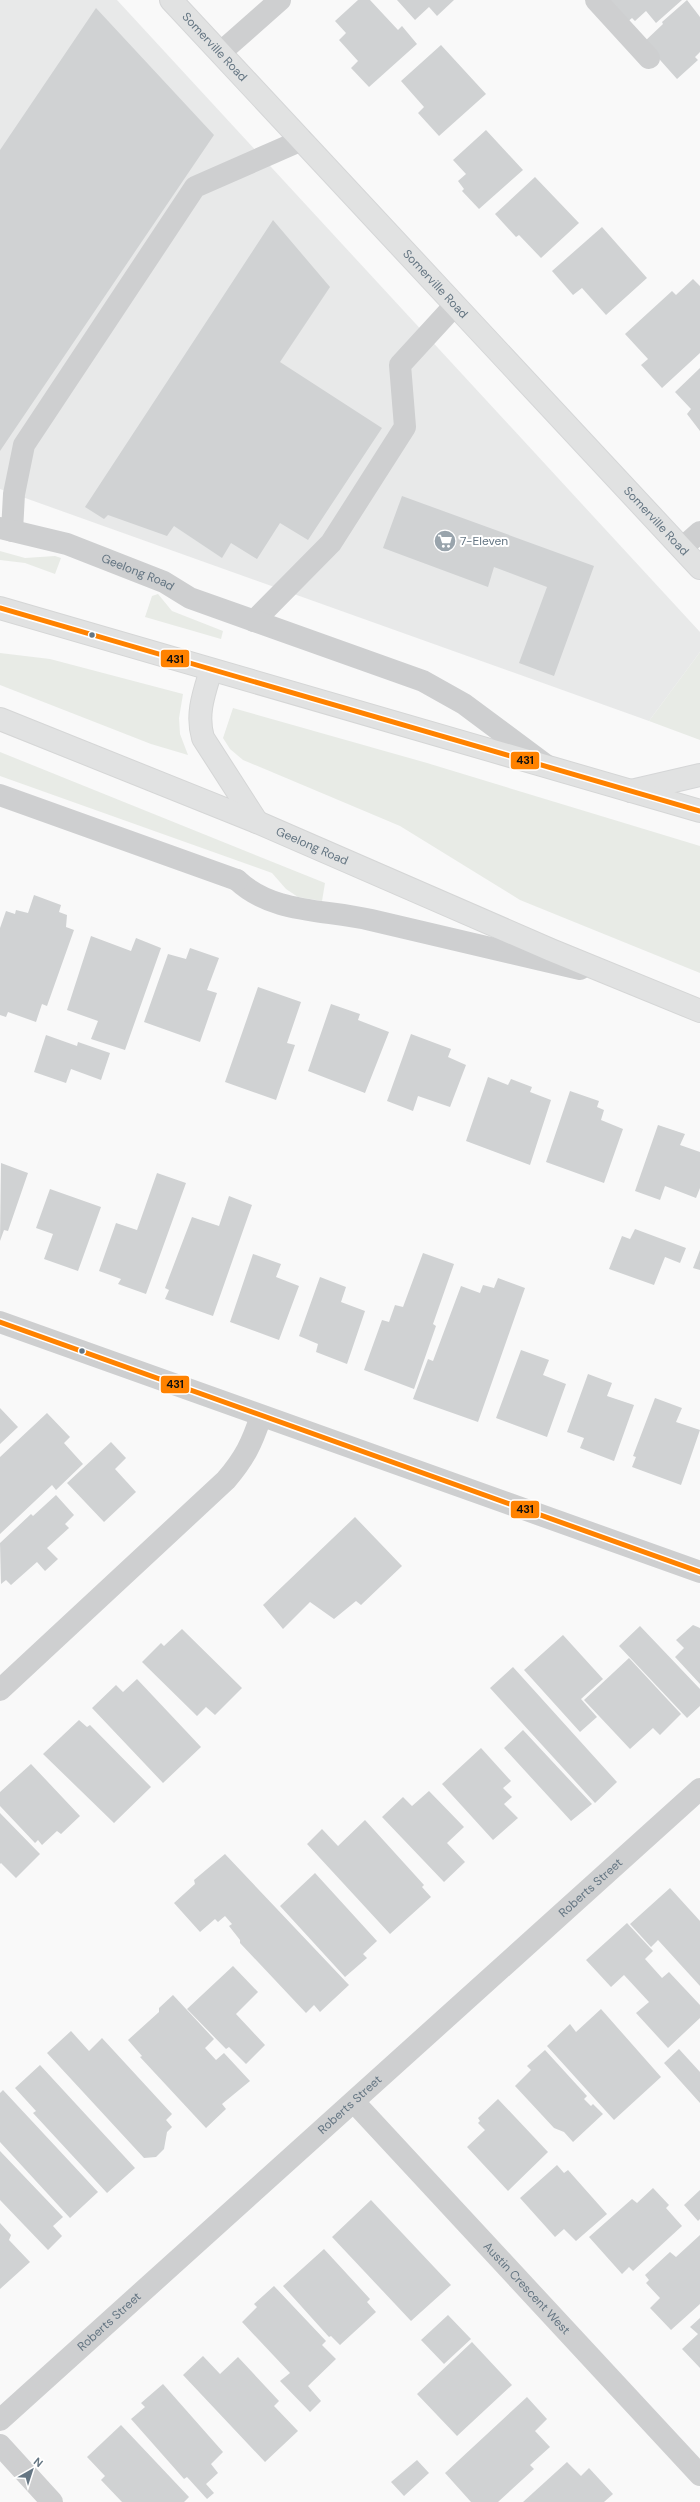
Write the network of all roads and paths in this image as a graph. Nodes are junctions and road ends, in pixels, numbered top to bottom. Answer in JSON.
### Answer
{"nodes":[{"id":1,"x":171,"y":0,"type":"edge"},
{"id":2,"x":280,"y":0,"type":"edge"},
{"id":3,"x":596,"y":0,"type":"edge"},
{"id":4,"x":220,"y":53,"type":"junction"},
{"id":5,"x":649,"y":58,"type":"dead end"},
{"id":6,"x":302,"y":140,"type":"junction"},
{"id":7,"x":455,"y":305,"type":"junction"},
{"id":8,"x":6,"y":529,"type":"edge"},
{"id":9,"x":700,"y":532,"type":"edge"},
{"id":10,"x":682,"y":548,"type":"junction"},
{"id":11,"x":700,"y":568,"type":"edge"},
{"id":12,"x":0,"y":608,"type":"edge"},
{"id":13,"x":254,"y":621,"type":"junction"},
{"id":14,"x":211,"y":670,"type":"junction"},
{"id":15,"x":0,"y":719,"type":"edge"},
{"id":16,"x":546,"y":766,"type":"junction"},
{"id":17,"x":700,"y":776,"type":"edge"},
{"id":18,"x":631,"y":790,"type":"junction"},
{"id":19,"x":0,"y":795,"type":"edge"},
{"id":20,"x":700,"y":811,"type":"edge"},
{"id":21,"x":257,"y":822,"type":"junction"},
{"id":22,"x":622,"y":979,"type":"junction"},
{"id":23,"x":700,"y":1011,"type":"edge"},
{"id":24,"x":0,"y":1322,"type":"edge"},
{"id":25,"x":261,"y":1416,"type":"junction"},
{"id":26,"x":700,"y":1572,"type":"edge"},
{"id":27,"x":0,"y":1690,"type":"edge"},
{"id":28,"x":700,"y":1789,"type":"edge"},
{"id":29,"x":354,"y":2102,"type":"junction"},
{"id":30,"x":0,"y":2420,"type":"edge"},
{"id":31,"x":0,"y":2445,"type":"edge"},
{"id":32,"x":700,"y":2475,"type":"edge"},
{"id":33,"x":52,"y":2502,"type":"edge"}],
"edges":[{"from":1,"to":4,"type":"main road","name":"Somerville Road"},
{"from":2,"to":4,"type":"street"},
{"from":3,"to":5,"type":"street"},
{"from":4,"to":6,"type":"main road","name":"Somerville Road"},
{"from":6,"to":7,"type":"main road","name":"Somerville Road"},
{"from":6,"to":8,"type":"street"},
{"from":7,"to":10,"type":"main road","name":"Somerville Road"},
{"from":7,"to":13,"type":"street"},
{"from":8,"to":13,"type":"street","name":"Geelong Road"},
{"from":9,"to":10,"type":"street"},
{"from":10,"to":11,"type":"main road","name":"Somerville Road"},
{"from":12,"to":14,"type":"main road","name":"Geelong Road"},
{"from":13,"to":16,"type":"street","name":"Geelong Road"},
{"from":14,"to":16,"type":"main road","name":"Geelong Road"},
{"from":14,"to":21,"type":"main road"},
{"from":15,"to":21,"type":"main road","name":"Geelong Road"},
{"from":16,"to":18,"type":"main road","name":"Geelong Road"},
{"from":17,"to":18,"type":"main road"},
{"from":18,"to":20,"type":"main road","name":"Geelong Road"},
{"from":19,"to":22,"type":"street","name":"Geelong Road"},
{"from":21,"to":22,"type":"main road","name":"Geelong Road"},
{"from":22,"to":23,"type":"main road","name":"Geelong Road"},
{"from":24,"to":25,"type":"street"},
{"from":25,"to":26,"type":"street"},
{"from":25,"to":27,"type":"street"},
{"from":28,"to":29,"type":"street","name":"Roberts Street"},
{"from":29,"to":30,"type":"street","name":"Roberts Street"},
{"from":29,"to":32,"type":"street","name":"Austin Crescent West"},
{"from":31,"to":33,"type":"street"}]}
